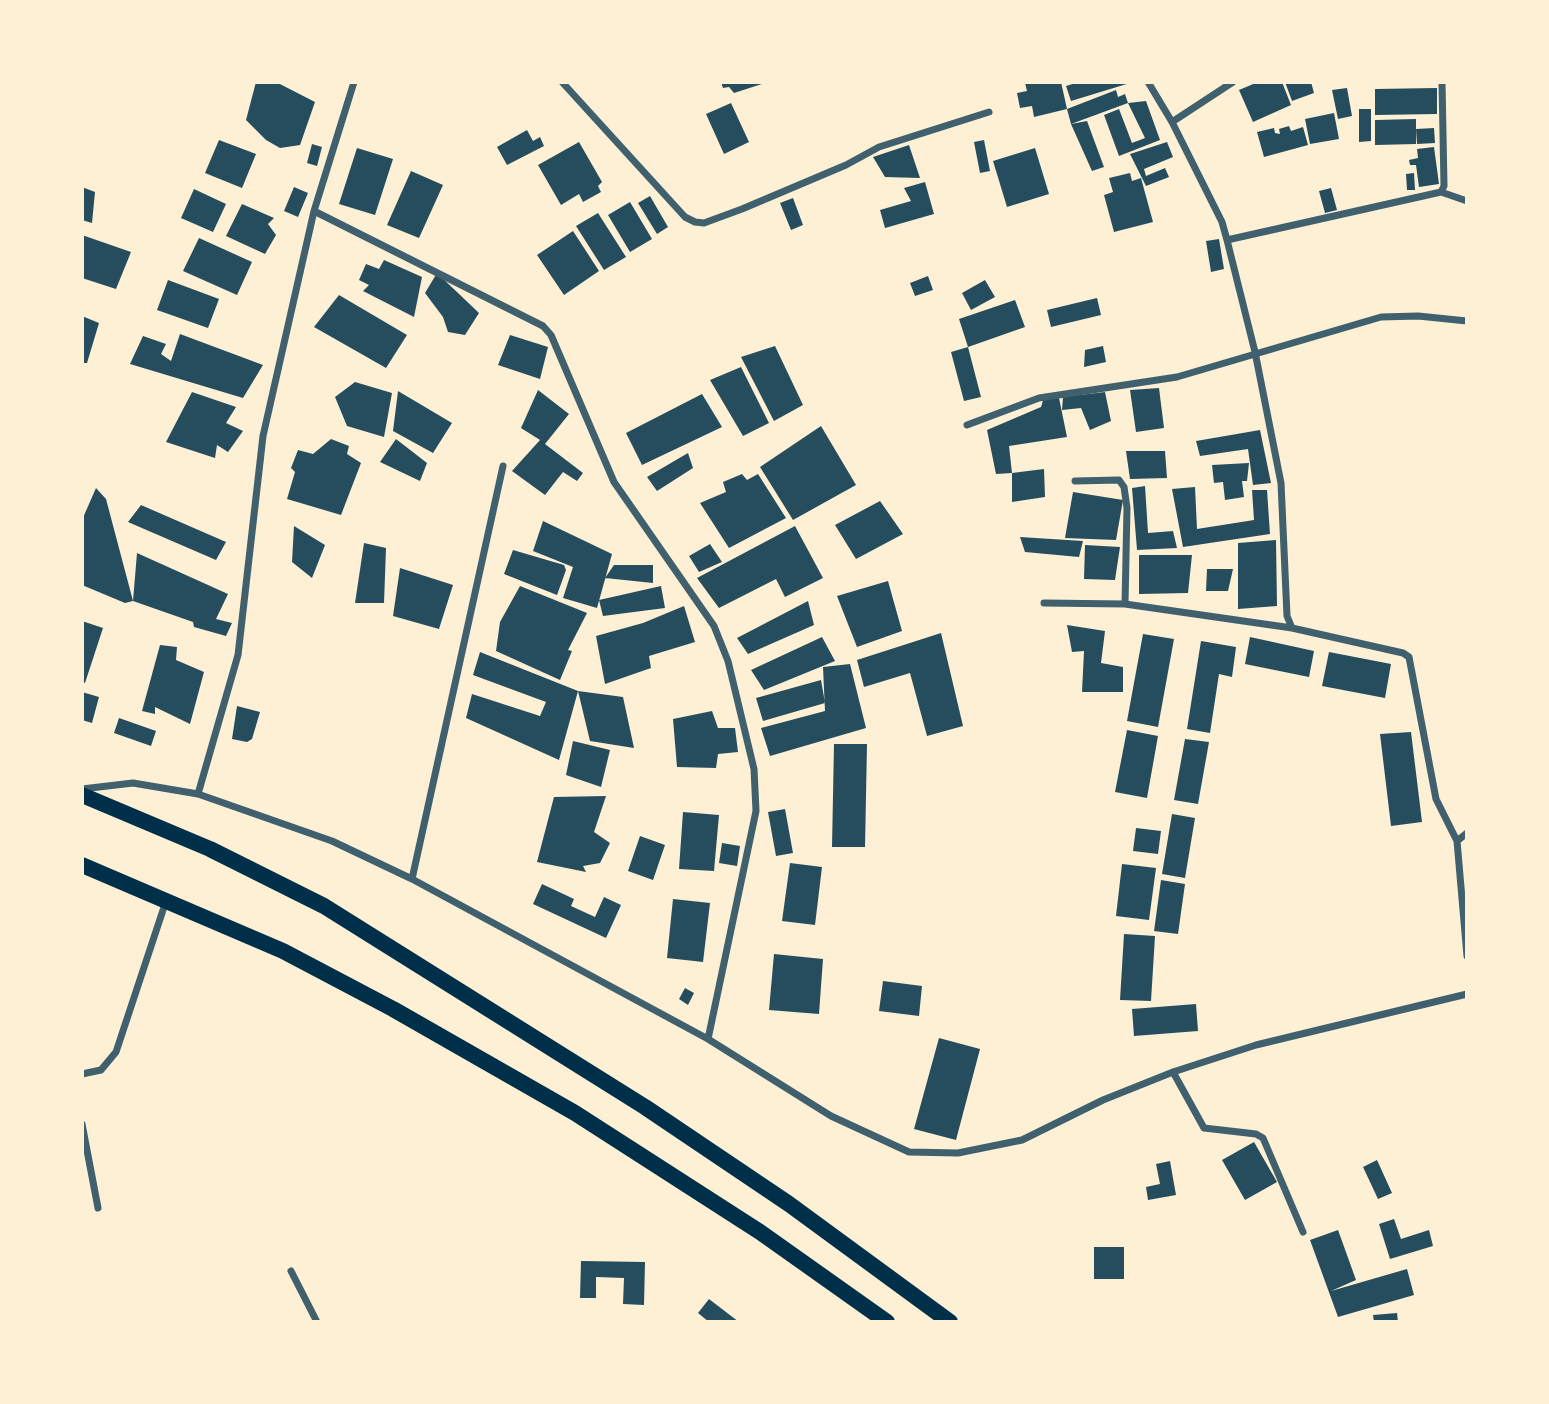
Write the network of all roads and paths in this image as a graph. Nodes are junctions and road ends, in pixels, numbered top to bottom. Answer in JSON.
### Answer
{"nodes":[{"id":1,"x":354,"y":82,"type":"edge"},
{"id":2,"x":562,"y":82,"type":"edge"},
{"id":3,"x":1148,"y":82,"type":"edge"},
{"id":4,"x":1233,"y":82,"type":"edge"},
{"id":5,"x":1442,"y":82,"type":"edge"},
{"id":6,"x":989,"y":111,"type":"dead end"},
{"id":7,"x":1172,"y":122,"type":"junction"},
{"id":8,"x":1441,"y":192,"type":"junction"},
{"id":9,"x":1467,"y":201,"type":"edge"},
{"id":10,"x":314,"y":211,"type":"junction"},
{"id":11,"x":1227,"y":240,"type":"junction"},
{"id":12,"x":1467,"y":321,"type":"edge"},
{"id":13,"x":1255,"y":352,"type":"junction"},
{"id":14,"x":967,"y":425,"type":"dead end"},
{"id":15,"x":503,"y":466,"type":"dead end"},
{"id":16,"x":1075,"y":481,"type":"dead end"},
{"id":17,"x":1044,"y":603,"type":"dead end"},
{"id":18,"x":1125,"y":604,"type":"junction"},
{"id":19,"x":1292,"y":628,"type":"junction"},
{"id":20,"x":82,"y":789,"type":"edge"},
{"id":21,"x":198,"y":794,"type":"junction"},
{"id":22,"x":82,"y":795,"type":"edge"},
{"id":23,"x":1467,"y":833,"type":"edge"},
{"id":24,"x":1457,"y":841,"type":"junction"},
{"id":25,"x":82,"y":865,"type":"edge"},
{"id":26,"x":412,"y":878,"type":"junction"},
{"id":27,"x":166,"y":901,"type":"junction"},
{"id":28,"x":1467,"y":956,"type":"edge"},
{"id":29,"x":1467,"y":994,"type":"edge"},
{"id":30,"x":708,"y":1039,"type":"junction"},
{"id":31,"x":1173,"y":1072,"type":"junction"},
{"id":32,"x":82,"y":1074,"type":"edge"},
{"id":33,"x":82,"y":1124,"type":"edge"},
{"id":34,"x":98,"y":1208,"type":"dead end"},
{"id":35,"x":1303,"y":1232,"type":"dead end"},
{"id":36,"x":291,"y":1271,"type":"dead end"},
{"id":37,"x":948,"y":1320,"type":"edge"},
{"id":38,"x":317,"y":1322,"type":"edge"},
{"id":39,"x":887,"y":1322,"type":"edge"}],
"edges":[{"from":1,"to":10,"type":"street"},
{"from":2,"to":6,"type":"street"},
{"from":3,"to":7,"type":"street"},
{"from":4,"to":7,"type":"street"},
{"from":5,"to":8,"type":"street"},
{"from":7,"to":11,"type":"street"},
{"from":8,"to":9,"type":"street"},
{"from":8,"to":11,"type":"street"},
{"from":10,"to":21,"type":"street"},
{"from":10,"to":30,"type":"street"},
{"from":11,"to":13,"type":"street"},
{"from":12,"to":13,"type":"street"},
{"from":13,"to":14,"type":"street"},
{"from":13,"to":19,"type":"street"},
{"from":15,"to":26,"type":"street"},
{"from":16,"to":18,"type":"street"},
{"from":17,"to":18,"type":"street"},
{"from":18,"to":19,"type":"street"},
{"from":19,"to":24,"type":"street"},
{"from":20,"to":21,"type":"street"},
{"from":21,"to":26,"type":"street"},
{"from":22,"to":37,"type":"main road"},
{"from":23,"to":24,"type":"street"},
{"from":24,"to":28,"type":"street"},
{"from":25,"to":27,"type":"main road"},
{"from":26,"to":30,"type":"street"},
{"from":27,"to":32,"type":"street"},
{"from":27,"to":39,"type":"main road"},
{"from":29,"to":31,"type":"street"},
{"from":30,"to":31,"type":"street"},
{"from":31,"to":35,"type":"street"},
{"from":33,"to":34,"type":"street"},
{"from":36,"to":38,"type":"street"}]}
